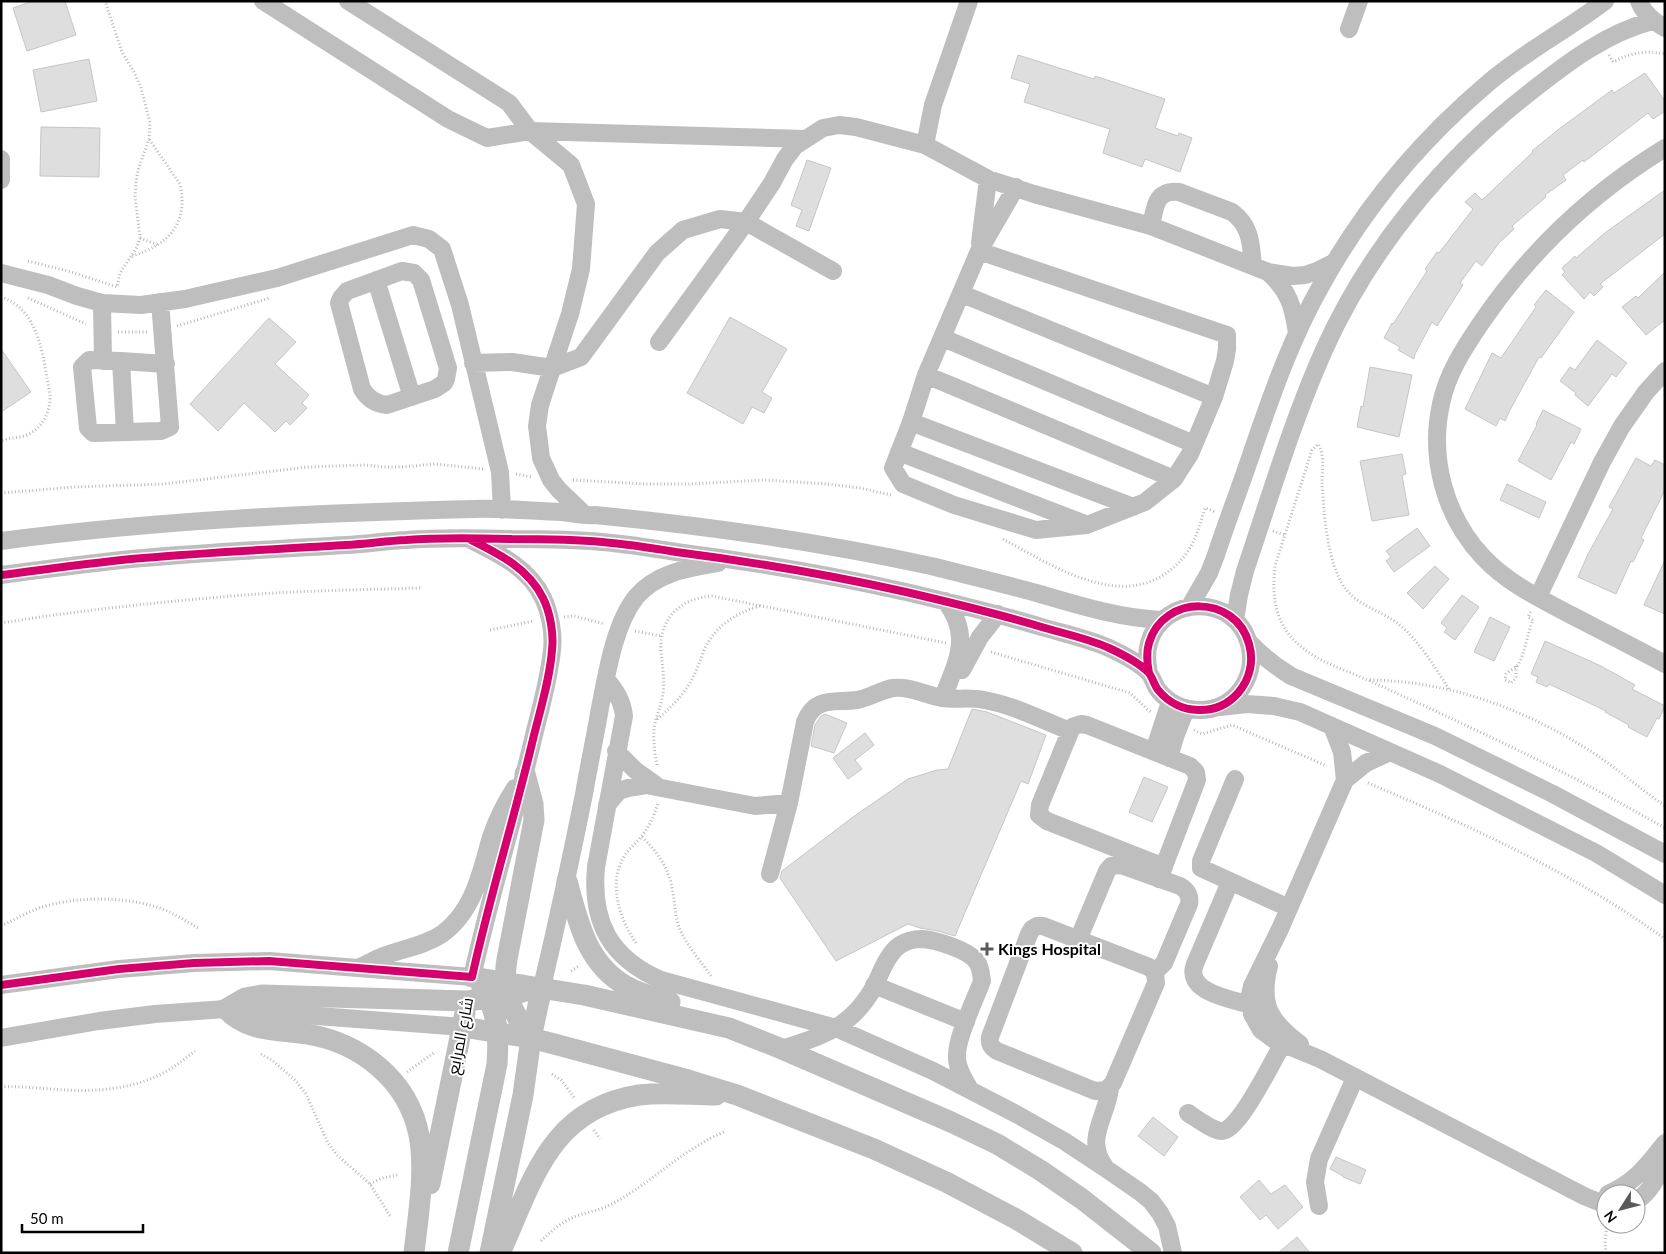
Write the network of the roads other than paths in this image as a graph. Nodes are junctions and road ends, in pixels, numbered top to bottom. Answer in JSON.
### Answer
{"nodes":[{"id":1,"x":263,"y":1,"type":"edge"},
{"id":2,"x":348,"y":1,"type":"edge"},
{"id":3,"x":968,"y":1,"type":"edge"},
{"id":4,"x":1359,"y":1,"type":"edge"},
{"id":5,"x":1605,"y":1,"type":"edge"},
{"id":6,"x":1639,"y":1,"type":"edge"},
{"id":7,"x":1658,"y":24,"type":"edge"},
{"id":8,"x":1349,"y":28,"type":"dead end"},
{"id":9,"x":530,"y":131,"type":"junction"},
{"id":10,"x":805,"y":139,"type":"junction"},
{"id":11,"x":925,"y":145,"type":"junction"},
{"id":12,"x":1665,"y":148,"type":"edge"},
{"id":13,"x":1,"y":159,"type":"edge"},
{"id":14,"x":988,"y":179,"type":"junction"},
{"id":15,"x":1,"y":180,"type":"edge"},
{"id":16,"x":1016,"y":187,"type":"junction"},
{"id":17,"x":746,"y":222,"type":"junction"},
{"id":18,"x":1151,"y":226,"type":"junction"},
{"id":19,"x":979,"y":251,"type":"junction"},
{"id":20,"x":1335,"y":262,"type":"junction"},
{"id":21,"x":1261,"y":269,"type":"junction"},
{"id":22,"x":832,"y":271,"type":"dead end"},
{"id":23,"x":1,"y":274,"type":"edge"},
{"id":24,"x":376,"y":280,"type":"junction"},
{"id":25,"x":453,"y":284,"type":"junction"},
{"id":26,"x":425,"y":291,"type":"junction"},
{"id":27,"x":962,"y":294,"type":"junction"},
{"id":28,"x":160,"y":302,"type":"junction"},
{"id":29,"x":102,"y":303,"type":"junction"},
{"id":30,"x":1297,"y":333,"type":"junction"},
{"id":31,"x":943,"y":338,"type":"junction"},
{"id":32,"x":468,"y":340,"type":"junction"},
{"id":33,"x":659,"y":342,"type":"dead end"},
{"id":34,"x":442,"y":348,"type":"junction"},
{"id":35,"x":103,"y":361,"type":"junction"},
{"id":36,"x":121,"y":361,"type":"junction"},
{"id":37,"x":473,"y":363,"type":"junction"},
{"id":38,"x":166,"y":364,"type":"junction"},
{"id":39,"x":552,"y":368,"type":"junction"},
{"id":40,"x":1665,"y":371,"type":"edge"},
{"id":41,"x":926,"y":375,"type":"junction"},
{"id":42,"x":412,"y":397,"type":"junction"},
{"id":43,"x":1214,"y":397,"type":"junction"},
{"id":44,"x":911,"y":422,"type":"junction"},
{"id":45,"x":125,"y":432,"type":"junction"},
{"id":46,"x":1194,"y":444,"type":"junction"},
{"id":47,"x":899,"y":452,"type":"junction"},
{"id":48,"x":1174,"y":479,"type":"junction"},
{"id":49,"x":1134,"y":507,"type":"junction"},
{"id":50,"x":502,"y":510,"type":"junction"},
{"id":51,"x":585,"y":516,"type":"junction"},
{"id":52,"x":1087,"y":525,"type":"junction"},
{"id":53,"x":467,"y":538,"type":"junction"},
{"id":54,"x":1,"y":542,"type":"edge"},
{"id":55,"x":736,"y":560,"type":"junction"},
{"id":56,"x":1,"y":575,"type":"edge"},
{"id":57,"x":1538,"y":598,"type":"junction"},
{"id":58,"x":945,"y":601,"type":"junction"},
{"id":59,"x":1190,"y":606,"type":"junction"},
{"id":60,"x":998,"y":614,"type":"junction"},
{"id":61,"x":1162,"y":620,"type":"junction"},
{"id":62,"x":1235,"y":620,"type":"junction"},
{"id":63,"x":1249,"y":642,"type":"junction"},
{"id":64,"x":967,"y":646,"type":"junction"},
{"id":65,"x":1665,"y":664,"type":"edge"},
{"id":66,"x":1149,"y":673,"type":"junction"},
{"id":67,"x":606,"y":679,"type":"junction"},
{"id":68,"x":948,"y":699,"type":"junction"},
{"id":69,"x":1220,"y":707,"type":"junction"},
{"id":70,"x":1175,"y":713,"type":"junction"},
{"id":71,"x":1332,"y":726,"type":"junction"},
{"id":72,"x":1070,"y":731,"type":"junction"},
{"id":73,"x":616,"y":751,"type":"junction"},
{"id":74,"x":1390,"y":752,"type":"junction"},
{"id":75,"x":1162,"y":754,"type":"junction"},
{"id":76,"x":525,"y":774,"type":"junction"},
{"id":77,"x":1346,"y":776,"type":"junction"},
{"id":78,"x":1235,"y":779,"type":"dead end"},
{"id":79,"x":658,"y":786,"type":"junction"},
{"id":80,"x":789,"y":803,"type":"junction"},
{"id":81,"x":607,"y":805,"type":"junction"},
{"id":82,"x":1096,"y":840,"type":"junction"},
{"id":83,"x":1665,"y":854,"type":"edge"},
{"id":84,"x":1111,"y":866,"type":"junction"},
{"id":85,"x":1205,"y":871,"type":"junction"},
{"id":86,"x":1161,"y":873,"type":"junction"},
{"id":87,"x":770,"y":874,"type":"dead end"},
{"id":88,"x":567,"y":881,"type":"junction"},
{"id":89,"x":1230,"y":882,"type":"junction"},
{"id":90,"x":1665,"y":895,"type":"edge"},
{"id":91,"x":1190,"y":900,"type":"junction"},
{"id":92,"x":1289,"y":908,"type":"junction"},
{"id":93,"x":1280,"y":929,"type":"junction"},
{"id":94,"x":1078,"y":940,"type":"junction"},
{"id":95,"x":358,"y":968,"type":"junction"},
{"id":96,"x":1156,"y":972,"type":"junction"},
{"id":97,"x":472,"y":977,"type":"junction"},
{"id":98,"x":1,"y":985,"type":"edge"},
{"id":99,"x":874,"y":986,"type":"junction"},
{"id":100,"x":540,"y":994,"type":"junction"},
{"id":101,"x":977,"y":994,"type":"junction"},
{"id":102,"x":501,"y":998,"type":"junction"},
{"id":103,"x":467,"y":1001,"type":"junction"},
{"id":104,"x":1002,"y":1004,"type":"junction"},
{"id":105,"x":1250,"y":1005,"type":"junction"},
{"id":106,"x":226,"y":1009,"type":"junction"},
{"id":107,"x":966,"y":1022,"type":"junction"},
{"id":108,"x":463,"y":1027,"type":"junction"},
{"id":109,"x":729,"y":1028,"type":"junction"},
{"id":110,"x":836,"y":1028,"type":"junction"},
{"id":111,"x":498,"y":1033,"type":"junction"},
{"id":112,"x":1,"y":1038,"type":"edge"},
{"id":113,"x":531,"y":1038,"type":"junction"},
{"id":114,"x":1283,"y":1043,"type":"junction"},
{"id":115,"x":782,"y":1049,"type":"junction"},
{"id":116,"x":1320,"y":1059,"type":"junction"},
{"id":117,"x":1355,"y":1078,"type":"junction"},
{"id":118,"x":1110,"y":1088,"type":"junction"},
{"id":119,"x":971,"y":1090,"type":"junction"},
{"id":120,"x":737,"y":1096,"type":"junction"},
{"id":121,"x":1188,"y":1113,"type":"dead end"},
{"id":122,"x":1665,"y":1143,"type":"edge"},
{"id":123,"x":1665,"y":1160,"type":"edge"},
{"id":124,"x":1105,"y":1168,"type":"junction"},
{"id":125,"x":1626,"y":1184,"type":"edge"},
{"id":126,"x":1646,"y":1194,"type":"edge"},
{"id":127,"x":1596,"y":1195,"type":"edge"},
{"id":128,"x":1319,"y":1206,"type":"dead end"},
{"id":129,"x":415,"y":1253,"type":"edge"},
{"id":130,"x":458,"y":1253,"type":"edge"},
{"id":131,"x":490,"y":1253,"type":"edge"},
{"id":132,"x":500,"y":1253,"type":"edge"},
{"id":133,"x":1072,"y":1253,"type":"edge"},
{"id":134,"x":1151,"y":1253,"type":"edge"},
{"id":135,"x":1173,"y":1253,"type":"edge"}],
"edges":[{"from":1,"to":9,"type":"street"},
{"from":2,"to":9,"type":"street"},
{"from":3,"to":11,"type":"street"},
{"from":4,"to":8,"type":"street"},
{"from":5,"to":20,"type":"street"},
{"from":6,"to":7,"type":"street"},
{"from":7,"to":62,"type":"street"},
{"from":9,"to":10,"type":"street"},
{"from":9,"to":39,"type":"street"},
{"from":10,"to":11,"type":"street"},
{"from":10,"to":17,"type":"street"},
{"from":11,"to":14,"type":"street"},
{"from":12,"to":57,"type":"street"},
{"from":13,"to":15,"type":"street"},
{"from":14,"to":16,"type":"street"},
{"from":14,"to":19,"type":"street"},
{"from":16,"to":18,"type":"street"},
{"from":16,"to":19,"type":"street"},
{"from":17,"to":22,"type":"street"},
{"from":17,"to":33,"type":"street"},
{"from":17,"to":39,"type":"street"},
{"from":18,"to":21,"type":"street"},
{"from":18,"to":21,"type":"street"},
{"from":19,"to":27,"type":"street"},
{"from":19,"to":43,"type":"street"},
{"from":20,"to":21,"type":"street"},
{"from":20,"to":30,"type":"street"},
{"from":21,"to":30,"type":"street"},
{"from":23,"to":29,"type":"street"},
{"from":24,"to":26,"type":"street"},
{"from":24,"to":42,"type":"street"},
{"from":24,"to":42,"type":"street"},
{"from":25,"to":26,"type":"street"},
{"from":25,"to":28,"type":"street"},
{"from":25,"to":32,"type":"street"},
{"from":26,"to":34,"type":"street"},
{"from":27,"to":31,"type":"street"},
{"from":27,"to":43,"type":"street"},
{"from":28,"to":29,"type":"street"},
{"from":28,"to":38,"type":"street"},
{"from":29,"to":35,"type":"street"},
{"from":30,"to":59,"type":"street"},
{"from":31,"to":41,"type":"street"},
{"from":31,"to":46,"type":"street"},
{"from":32,"to":34,"type":"street"},
{"from":32,"to":37,"type":"street"},
{"from":34,"to":42,"type":"street"},
{"from":35,"to":36,"type":"street"},
{"from":35,"to":45,"type":"street"},
{"from":36,"to":38,"type":"street"},
{"from":36,"to":45,"type":"street"},
{"from":37,"to":39,"type":"street"},
{"from":37,"to":50,"type":"street"},
{"from":38,"to":45,"type":"street"},
{"from":39,"to":51,"type":"street"},
{"from":40,"to":57,"type":"street"},
{"from":41,"to":44,"type":"street"},
{"from":41,"to":48,"type":"street"},
{"from":43,"to":46,"type":"street"},
{"from":44,"to":47,"type":"street"},
{"from":44,"to":49,"type":"street"},
{"from":46,"to":48,"type":"street"},
{"from":47,"to":52,"type":"street"},
{"from":47,"to":52,"type":"street"},
{"from":48,"to":49,"type":"street"},
{"from":49,"to":52,"type":"street"},
{"from":50,"to":51,"type":"street"},
{"from":50,"to":54,"type":"street"},
{"from":51,"to":61,"type":"street"},
{"from":53,"to":55,"type":"street"},
{"from":53,"to":56,"type":"street"},
{"from":53,"to":76,"type":"street"},
{"from":55,"to":58,"type":"street"},
{"from":55,"to":67,"type":"street"},
{"from":57,"to":65,"type":"street"},
{"from":58,"to":60,"type":"street"},
{"from":58,"to":64,"type":"street"},
{"from":59,"to":61,"type":"street"},
{"from":59,"to":62,"type":"street"},
{"from":60,"to":64,"type":"street"},
{"from":60,"to":66,"type":"street"},
{"from":61,"to":66,"type":"street"},
{"from":62,"to":63,"type":"street"},
{"from":63,"to":69,"type":"street"},
{"from":63,"to":83,"type":"street"},
{"from":64,"to":68,"type":"street"},
{"from":66,"to":70,"type":"street"},
{"from":67,"to":73,"type":"street"},
{"from":67,"to":88,"type":"street"},
{"from":68,"to":72,"type":"street"},
{"from":68,"to":80,"type":"street"},
{"from":69,"to":70,"type":"street"},
{"from":69,"to":71,"type":"street"},
{"from":70,"to":75,"type":"street"},
{"from":71,"to":74,"type":"street"},
{"from":71,"to":77,"type":"street"},
{"from":72,"to":75,"type":"street"},
{"from":72,"to":82,"type":"street"},
{"from":73,"to":79,"type":"street"},
{"from":73,"to":81,"type":"street"},
{"from":74,"to":77,"type":"street"},
{"from":74,"to":90,"type":"street"},
{"from":75,"to":86,"type":"street"},
{"from":76,"to":95,"type":"street"},
{"from":76,"to":97,"type":"street"},
{"from":76,"to":102,"type":"main road"},
{"from":77,"to":92,"type":"street"},
{"from":78,"to":85,"type":"street"},
{"from":79,"to":80,"type":"street"},
{"from":79,"to":81,"type":"street"},
{"from":80,"to":87,"type":"street"},
{"from":81,"to":110,"type":"street"},
{"from":82,"to":84,"type":"street"},
{"from":82,"to":86,"type":"street"},
{"from":84,"to":86,"type":"street"},
{"from":84,"to":94,"type":"street"},
{"from":85,"to":89,"type":"street"},
{"from":85,"to":91,"type":"street"},
{"from":86,"to":91,"type":"street"},
{"from":88,"to":100,"type":"street"},
{"from":88,"to":109,"type":"main road"},
{"from":89,"to":92,"type":"street"},
{"from":89,"to":105,"type":"street"},
{"from":91,"to":96,"type":"street"},
{"from":92,"to":93,"type":"street"},
{"from":93,"to":105,"type":"street"},
{"from":93,"to":116,"type":"street"},
{"from":94,"to":96,"type":"street"},
{"from":94,"to":104,"type":"street"},
{"from":95,"to":97,"type":"street"},
{"from":95,"to":98,"type":"street"},
{"from":96,"to":118,"type":"street"},
{"from":97,"to":102,"type":"main road","name":"شارع المرابع"},
{"from":97,"to":103,"type":"main road","name":"شارع المرابع"},
{"from":99,"to":101,"type":"street"},
{"from":99,"to":107,"type":"street"},
{"from":99,"to":110,"type":"street"},
{"from":100,"to":102,"type":"main road","name":"شارع المرابع"},
{"from":100,"to":109,"type":"main road","name":"شارع المرابع"},
{"from":100,"to":113,"type":"main road"},
{"from":101,"to":104,"type":"street"},
{"from":101,"to":107,"type":"street"},
{"from":102,"to":103,"type":"main road"},
{"from":102,"to":108,"type":"main road"},
{"from":102,"to":111,"type":"main road"},
{"from":102,"to":113,"type":"main road"},
{"from":103,"to":106,"type":"main road"},
{"from":103,"to":108,"type":"main road","name":"شارع المرابع"},
{"from":104,"to":118,"type":"street"},
{"from":105,"to":114,"type":"street"},
{"from":106,"to":108,"type":"street"},
{"from":106,"to":112,"type":"street"},
{"from":106,"to":129,"type":"main road"},
{"from":107,"to":119,"type":"street"},
{"from":108,"to":111,"type":"main road"},
{"from":108,"to":129,"type":"main road","name":"شارع المرابع"},
{"from":109,"to":115,"type":"main road"},
{"from":110,"to":115,"type":"street"},
{"from":110,"to":119,"type":"street"},
{"from":111,"to":113,"type":"main road"},
{"from":111,"to":130,"type":"main road"},
{"from":113,"to":120,"type":"main road"},
{"from":113,"to":131,"type":"main road"},
{"from":114,"to":116,"type":"street"},
{"from":114,"to":121,"type":"street"},
{"from":115,"to":134,"type":"main road"},
{"from":116,"to":117,"type":"street"},
{"from":117,"to":127,"type":"street"},
{"from":117,"to":128,"type":"street"},
{"from":118,"to":124,"type":"street"},
{"from":119,"to":124,"type":"street"},
{"from":120,"to":132,"type":"main road"},
{"from":120,"to":133,"type":"main road"},
{"from":122,"to":125,"type":"street"},
{"from":123,"to":126,"type":"street"},
{"from":124,"to":135,"type":"street"}]}
